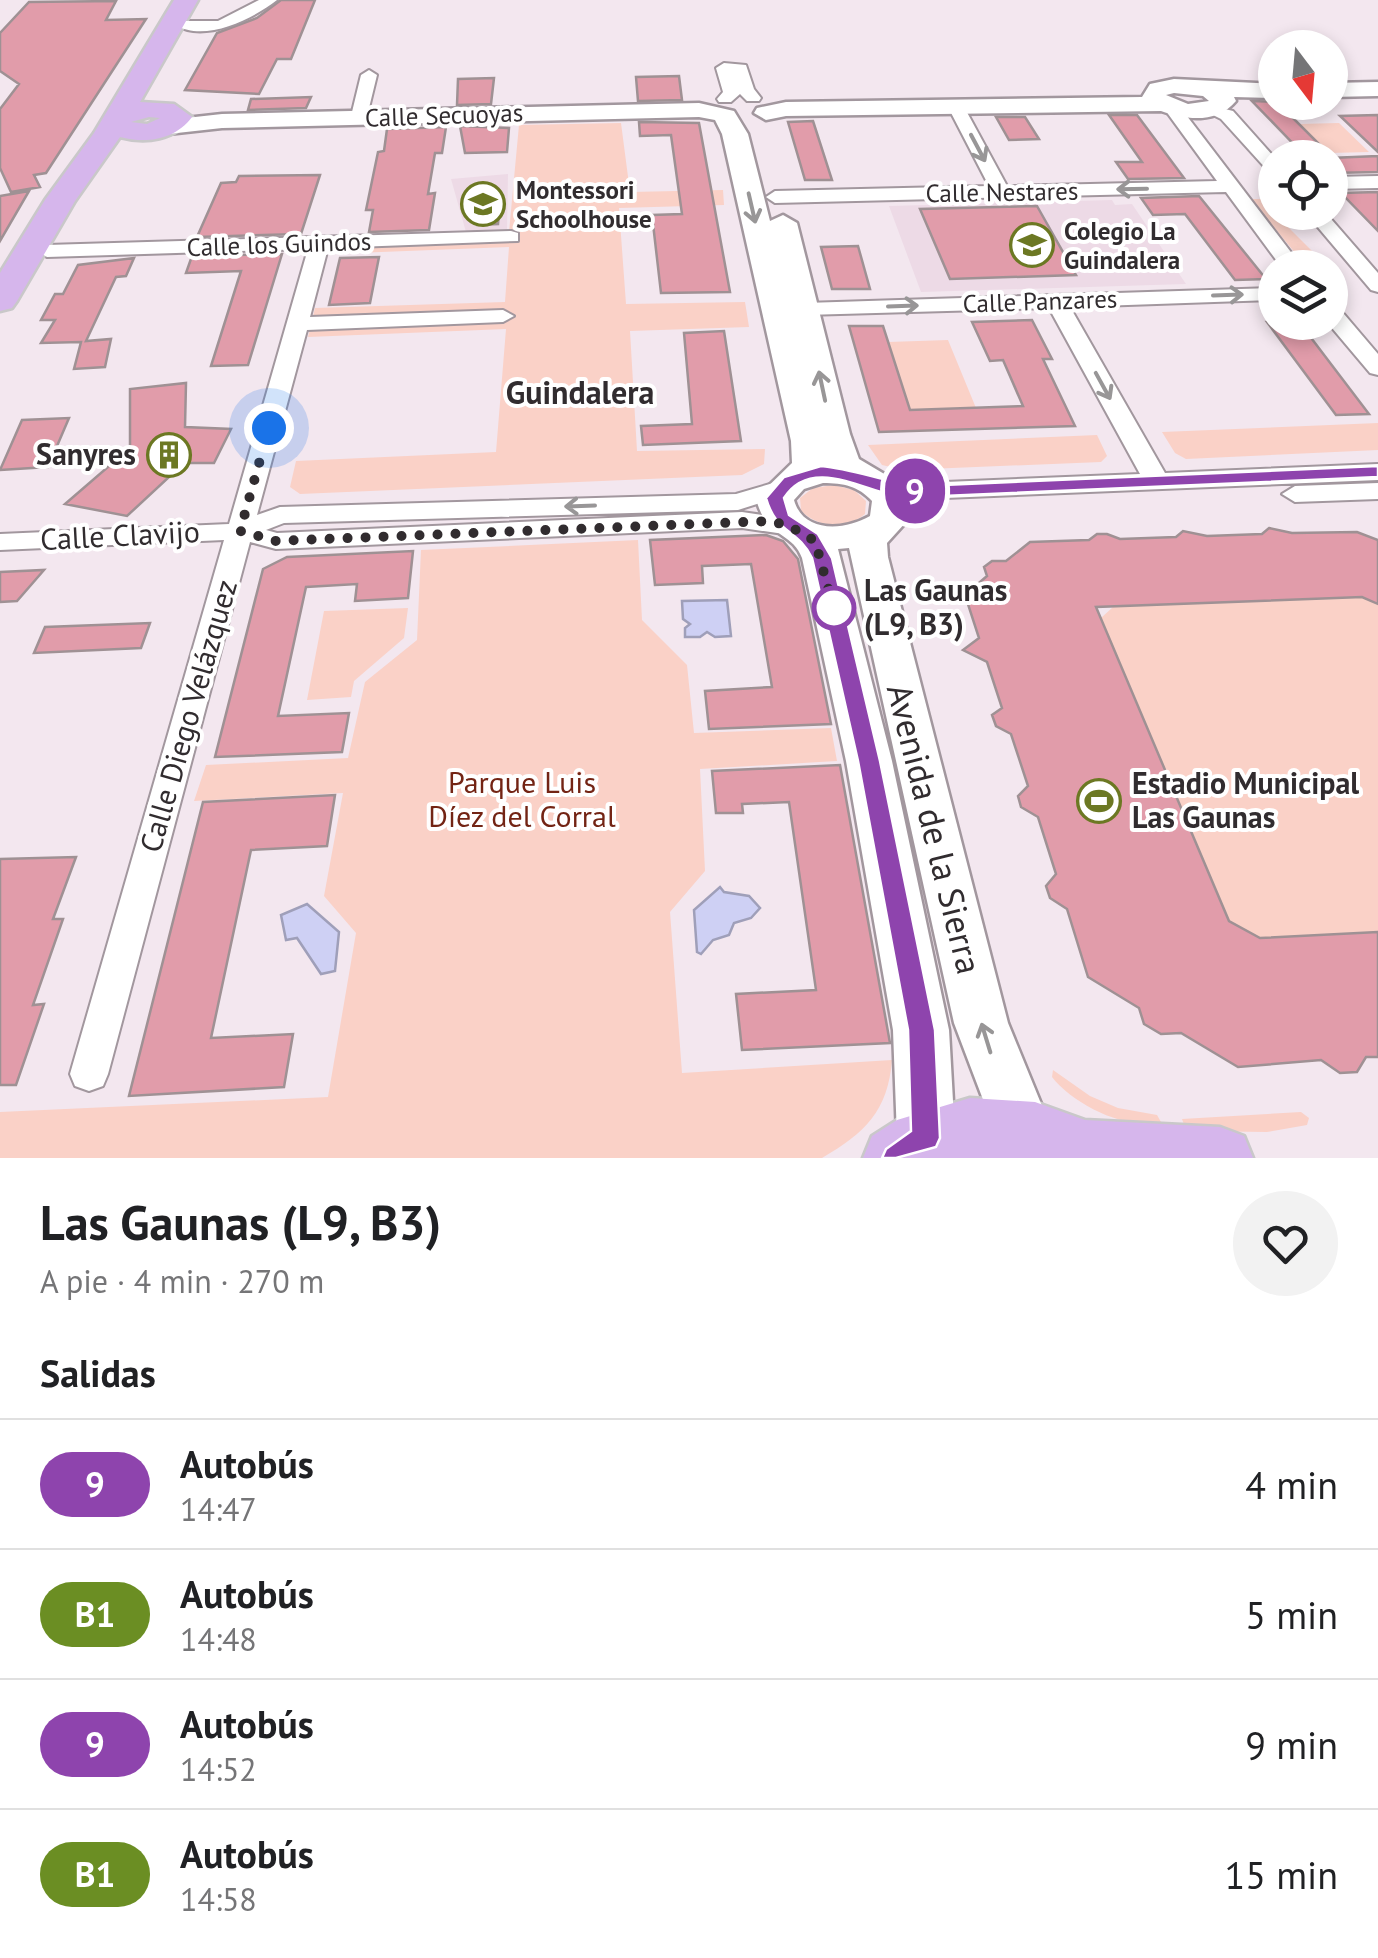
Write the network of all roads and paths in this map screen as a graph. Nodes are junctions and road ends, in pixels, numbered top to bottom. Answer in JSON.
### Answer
{"nodes":[{"id":1,"x":198,"y":0,"type":"edge"},
{"id":2,"x":270,"y":0,"type":"edge"},
{"id":3,"x":184,"y":12,"type":"edge"},
{"id":4,"x":369,"y":75,"type":"dead end"},
{"id":5,"x":1378,"y":88,"type":"edge"},
{"id":6,"x":1348,"y":89,"type":"edge"},
{"id":7,"x":1258,"y":94,"type":"edge"},
{"id":8,"x":1348,"y":98,"type":"edge"},
{"id":9,"x":1378,"y":98,"type":"edge"},
{"id":10,"x":1258,"y":100,"type":"edge"},
{"id":11,"x":1162,"y":101,"type":"junction"},
{"id":12,"x":1216,"y":101,"type":"junction"},
{"id":13,"x":956,"y":105,"type":"junction"},
{"id":14,"x":760,"y":107,"type":"junction"},
{"id":15,"x":722,"y":108,"type":"junction"},
{"id":16,"x":360,"y":112,"type":"junction"},
{"id":17,"x":145,"y":121,"type":"junction"},
{"id":18,"x":1258,"y":150,"type":"edge"},
{"id":19,"x":1378,"y":182,"type":"edge"},
{"id":20,"x":1348,"y":183,"type":"edge"},
{"id":21,"x":1229,"y":186,"type":"junction"},
{"id":22,"x":1002,"y":192,"type":"junction"},
{"id":23,"x":775,"y":197,"type":"junction"},
{"id":24,"x":1330,"y":230,"type":"edge"},
{"id":25,"x":511,"y":238,"type":"dead end"},
{"id":26,"x":320,"y":243,"type":"junction"},
{"id":27,"x":1280,"y":250,"type":"edge"},
{"id":28,"x":47,"y":251,"type":"junction"},
{"id":29,"x":1378,"y":286,"type":"edge"},
{"id":30,"x":2,"y":294,"type":"edge"},
{"id":31,"x":1258,"y":295,"type":"edge"},
{"id":32,"x":1056,"y":301,"type":"junction"},
{"id":33,"x":806,"y":308,"type":"junction"},
{"id":34,"x":503,"y":316,"type":"dead end"},
{"id":35,"x":298,"y":324,"type":"junction"},
{"id":36,"x":0,"y":332,"type":"edge"},
{"id":37,"x":1348,"y":333,"type":"edge"},
{"id":38,"x":1378,"y":368,"type":"edge"},
{"id":39,"x":1378,"y":472,"type":"edge"},
{"id":40,"x":1156,"y":482,"type":"junction"},
{"id":41,"x":786,"y":485,"type":"junction"},
{"id":42,"x":1378,"y":492,"type":"edge"},
{"id":43,"x":874,"y":502,"type":"junction"},
{"id":44,"x":796,"y":529,"type":"junction"},
{"id":45,"x":240,"y":531,"type":"junction"},
{"id":46,"x":0,"y":542,"type":"edge"},
{"id":47,"x":89,"y":1074,"type":"dead end"},
{"id":48,"x":1065,"y":1146,"type":"edge"},
{"id":49,"x":911,"y":1148,"type":"edge"},
{"id":50,"x":1220,"y":1158,"type":"edge"}],
"edges":[{"from":1,"to":3,"type":"main road"},
{"from":2,"to":3,"type":"street"},
{"from":3,"to":17,"type":"main road"},
{"from":4,"to":16,"type":"street"},
{"from":5,"to":6,"type":"main road"},
{"from":7,"to":12,"type":"main road"},
{"from":8,"to":9,"type":"main road"},
{"from":10,"to":12,"type":"main road"},
{"from":11,"to":12,"type":"main road"},
{"from":11,"to":13,"type":"main road"},
{"from":11,"to":14,"type":"main road"},
{"from":11,"to":21,"type":"street"},
{"from":12,"to":18,"type":"street"},
{"from":13,"to":14,"type":"main road"},
{"from":13,"to":22,"type":"street","one_way":true},
{"from":14,"to":15,"type":"main road"},
{"from":14,"to":15,"type":"street"},
{"from":14,"to":23,"type":"main road"},
{"from":15,"to":16,"type":"main road","name":"Calle Secuoyas"},
{"from":15,"to":17,"type":"main road","name":"Calle Secuoyas"},
{"from":15,"to":41,"type":"main road","one_way":true},
{"from":16,"to":17,"type":"main road","name":"Calle Secuoyas"},
{"from":17,"to":28,"type":"main road"},
{"from":17,"to":30,"type":"main road"},
{"from":19,"to":20,"type":"street"},
{"from":21,"to":22,"type":"street","name":"Calle Nestares","one_way":true},
{"from":21,"to":27,"type":"street"},
{"from":22,"to":23,"type":"street","name":"Calle Nestares"},
{"from":23,"to":33,"type":"main road"},
{"from":24,"to":29,"type":"street"},
{"from":25,"to":26,"type":"street","name":"Calle los Guindos"},
{"from":26,"to":28,"type":"street","name":"Calle los Guindos"},
{"from":26,"to":35,"type":"street","name":"Calle Diego Velázquez"},
{"from":28,"to":36,"type":"main road"},
{"from":32,"to":31,"type":"street","name":"Calle Panzares","one_way":true},
{"from":33,"to":32,"type":"street","name":"Calle Panzares","one_way":true},
{"from":32,"to":40,"type":"street","one_way":true},
{"from":43,"to":33,"type":"main road","one_way":true},
{"from":34,"to":35,"type":"street"},
{"from":35,"to":45,"type":"street","name":"Calle Diego Velázquez"},
{"from":37,"to":38,"type":"street"},
{"from":39,"to":40,"type":"street"},
{"from":40,"to":43,"type":"street"},
{"from":41,"to":43,"type":"main road"},
{"from":41,"to":44,"type":"main road","name":"Avenida de la Sierra"},
{"from":41,"to":45,"type":"street","name":"Calle Clavijo","one_way":true},
{"from":42,"to":43,"type":"street"},
{"from":43,"to":44,"type":"main road"},
{"from":48,"to":43,"type":"main road","name":"Avenida de la Sierra","one_way":true},
{"from":44,"to":45,"type":"street","name":"Calle Clavijo"},
{"from":44,"to":49,"type":"main road","name":"Avenida de la Sierra"},
{"from":45,"to":46,"type":"street","name":"Calle Clavijo"},
{"from":45,"to":47,"type":"street","name":"Calle Diego Velázquez"},
{"from":48,"to":49,"type":"main road"},
{"from":48,"to":50,"type":"main road"}]}
